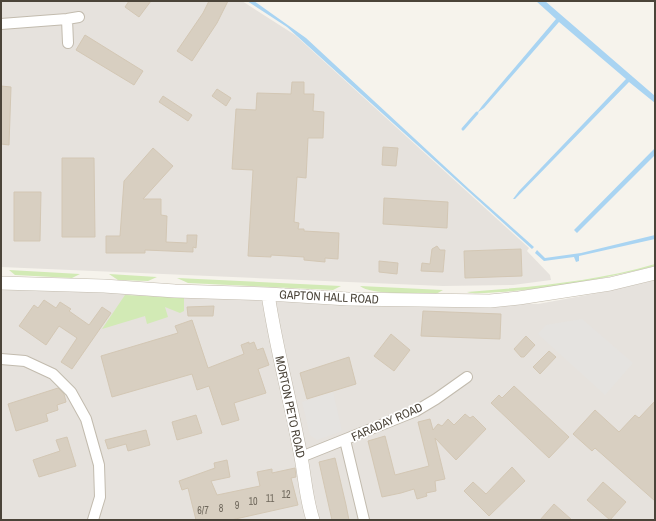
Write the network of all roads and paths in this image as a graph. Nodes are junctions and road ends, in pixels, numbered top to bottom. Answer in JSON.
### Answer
{"nodes":[{"id":1,"x":79,"y":16,"type":"dead end"},
{"id":2,"x":67,"y":19,"type":"junction"},
{"id":3,"x":1,"y":24,"type":"edge"},
{"id":4,"x":68,"y":43,"type":"dead end"},
{"id":5,"x":655,"y":273,"type":"edge"},
{"id":6,"x":1,"y":283,"type":"edge"},
{"id":7,"x":268,"y":294,"type":"junction"},
{"id":8,"x":1,"y":359,"type":"edge"},
{"id":9,"x":467,"y":377,"type":"dead end"},
{"id":10,"x":345,"y":440,"type":"junction"},
{"id":11,"x":301,"y":457,"type":"junction"},
{"id":12,"x":92,"y":520,"type":"edge"},
{"id":13,"x":313,"y":520,"type":"edge"},
{"id":14,"x":364,"y":520,"type":"edge"}],
"edges":[{"from":1,"to":2,"type":"street"},
{"from":2,"to":3,"type":"street"},
{"from":2,"to":4,"type":"street"},
{"from":5,"to":7,"type":"street","name":"GAPTON HALL ROAD"},
{"from":6,"to":7,"type":"street","name":"GAPTON HALL ROAD"},
{"from":7,"to":11,"type":"street","name":"MORTON PETO ROAD"},
{"from":8,"to":12,"type":"street"},
{"from":9,"to":10,"type":"street","name":"FARADAY ROAD"},
{"from":10,"to":11,"type":"street","name":"FARADAY ROAD"},
{"from":10,"to":14,"type":"street"},
{"from":11,"to":13,"type":"street","name":"MORTON PETO ROAD"}]}
